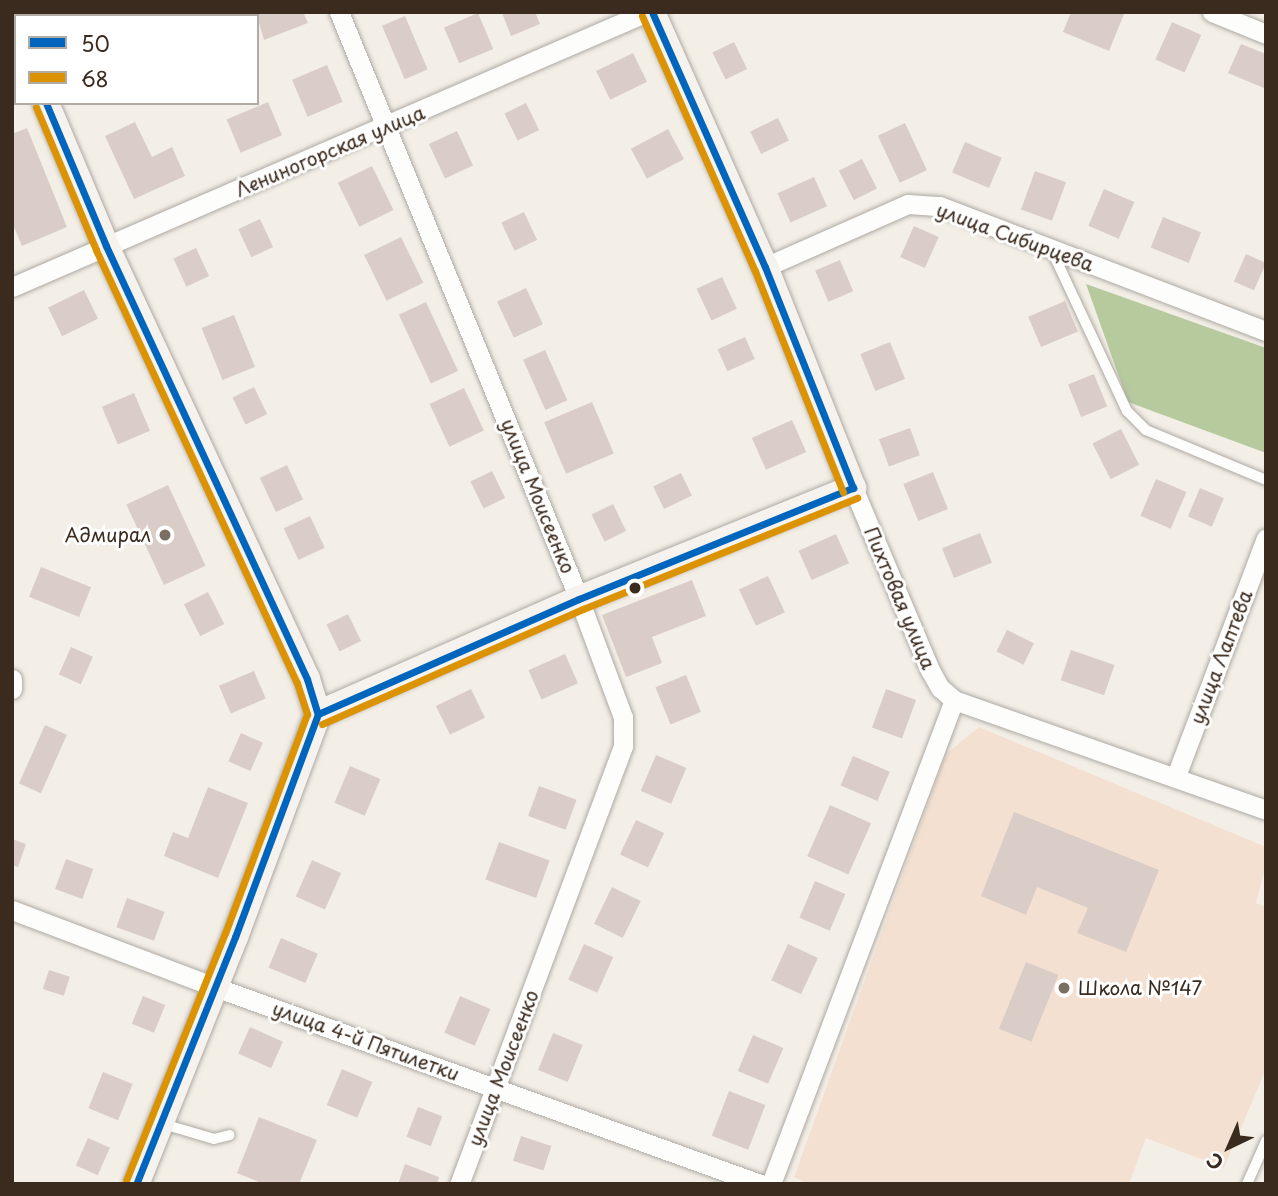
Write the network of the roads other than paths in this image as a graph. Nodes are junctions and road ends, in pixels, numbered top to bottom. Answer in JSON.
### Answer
{"nodes":[{"id":1,"x":339,"y":12,"type":"edge"},
{"id":2,"x":650,"y":12,"type":"edge"},
{"id":3,"x":1212,"y":12,"type":"edge"},
{"id":4,"x":1266,"y":34,"type":"edge"},
{"id":5,"x":47,"y":105,"type":"edge"},
{"id":6,"x":388,"y":127,"type":"junction"},
{"id":7,"x":106,"y":246,"type":"junction"},
{"id":8,"x":1052,"y":251,"type":"junction"},
{"id":9,"x":765,"y":267,"type":"junction"},
{"id":10,"x":12,"y":286,"type":"edge"},
{"id":11,"x":1266,"y":331,"type":"edge"},
{"id":12,"x":1266,"y":480,"type":"edge"},
{"id":13,"x":853,"y":488,"type":"junction"},
{"id":14,"x":1266,"y":538,"type":"edge"},
{"id":15,"x":579,"y":599,"type":"junction"},
{"id":16,"x":12,"y":679,"type":"edge"},
{"id":17,"x":12,"y":690,"type":"edge"},
{"id":18,"x":954,"y":700,"type":"junction"},
{"id":19,"x":318,"y":713,"type":"junction"},
{"id":20,"x":1176,"y":776,"type":"junction"},
{"id":21,"x":1266,"y":810,"type":"edge"},
{"id":22,"x":12,"y":910,"type":"edge"},
{"id":23,"x":215,"y":987,"type":"junction"},
{"id":24,"x":496,"y":1088,"type":"junction"},
{"id":25,"x":160,"y":1123,"type":"junction"},
{"id":26,"x":230,"y":1135,"type":"dead end"},
{"id":27,"x":1266,"y":1141,"type":"edge"},
{"id":28,"x":136,"y":1184,"type":"edge"},
{"id":29,"x":459,"y":1184,"type":"edge"},
{"id":30,"x":760,"y":1184,"type":"edge"},
{"id":31,"x":771,"y":1184,"type":"edge"},
{"id":32,"x":1247,"y":1184,"type":"edge"}],
"edges":[{"from":1,"to":6,"type":"street","name":"улица Моисеенко"},
{"from":2,"to":6,"type":"street","name":"Лениногорская улица"},
{"from":2,"to":9,"type":"street","name":"Пихтовая улица"},
{"from":3,"to":4,"type":"street"},
{"from":5,"to":7,"type":"street"},
{"from":6,"to":7,"type":"street","name":"Лениногорская улица"},
{"from":6,"to":15,"type":"street","name":"улица Моисеенко"},
{"from":7,"to":10,"type":"street","name":"Лениногорская улица"},
{"from":7,"to":19,"type":"street"},
{"from":8,"to":9,"type":"street","name":"улица Сибирцева"},
{"from":8,"to":11,"type":"street","name":"улица Сибирцева"},
{"from":8,"to":12,"type":"lane"},
{"from":9,"to":13,"type":"street","name":"Пихтовая улица"},
{"from":13,"to":15,"type":"street"},
{"from":13,"to":18,"type":"street","name":"Пихтовая улица"},
{"from":14,"to":20,"type":"street","name":"улица Лаптева"},
{"from":15,"to":19,"type":"street"},
{"from":15,"to":24,"type":"street","name":"улица Моисеенко"},
{"from":16,"to":17,"type":"street"},
{"from":18,"to":20,"type":"street"},
{"from":18,"to":31,"type":"street"},
{"from":19,"to":23,"type":"street"},
{"from":20,"to":21,"type":"street"},
{"from":22,"to":23,"type":"street","name":"улица 4-й Пятилетки"},
{"from":23,"to":24,"type":"street","name":"улица 4-й Пятилетки"},
{"from":23,"to":25,"type":"street"},
{"from":24,"to":29,"type":"street","name":"улица Моисеенко"},
{"from":24,"to":30,"type":"street","name":"улица 4-й Пятилетки"},
{"from":25,"to":26,"type":"lane"},
{"from":25,"to":28,"type":"street"},
{"from":27,"to":32,"type":"lane"}]}
